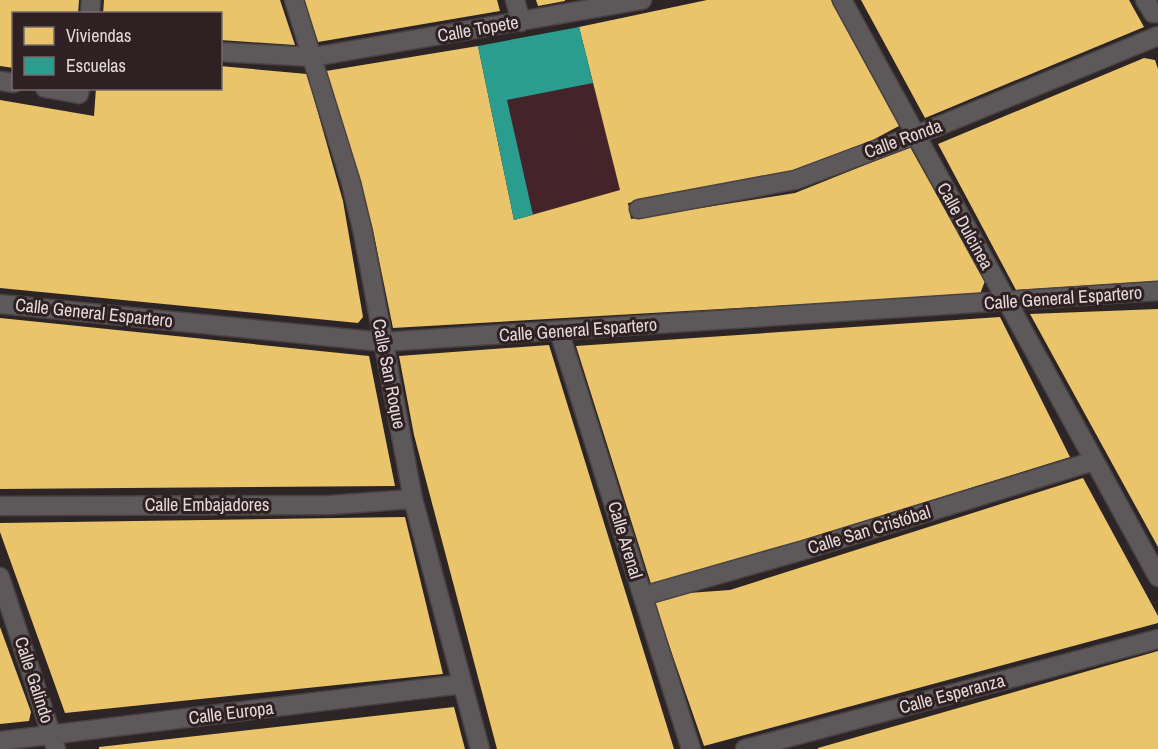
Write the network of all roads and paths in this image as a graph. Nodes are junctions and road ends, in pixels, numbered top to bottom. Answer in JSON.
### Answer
{"nodes":[{"id":1,"x":294,"y":0,"type":"edge"},
{"id":2,"x":515,"y":0,"type":"edge"},
{"id":3,"x":642,"y":0,"type":"edge"},
{"id":4,"x":842,"y":0,"type":"edge"},
{"id":5,"x":521,"y":22,"type":"junction"},
{"id":6,"x":1158,"y":36,"type":"edge"},
{"id":7,"x":222,"y":52,"type":"edge"},
{"id":8,"x":313,"y":57,"type":"junction"},
{"id":9,"x":56,"y":90,"type":"edge"},
{"id":10,"x":80,"y":90,"type":"edge"},
{"id":11,"x":915,"y":134,"type":"junction"},
{"id":12,"x":639,"y":209,"type":"dead end"},
{"id":13,"x":1158,"y":291,"type":"edge"},
{"id":14,"x":1008,"y":303,"type":"junction"},
{"id":15,"x":0,"y":304,"type":"edge"},
{"id":16,"x":560,"y":331,"type":"junction"},
{"id":17,"x":384,"y":342,"type":"junction"},
{"id":18,"x":1094,"y":461,"type":"junction"},
{"id":19,"x":413,"y":500,"type":"junction"},
{"id":20,"x":0,"y":506,"type":"edge"},
{"id":21,"x":0,"y":577,"type":"edge"},
{"id":22,"x":1158,"y":577,"type":"edge"},
{"id":23,"x":643,"y":596,"type":"junction"},
{"id":24,"x":1158,"y":639,"type":"edge"},
{"id":25,"x":462,"y":684,"type":"junction"},
{"id":26,"x":0,"y":741,"type":"edge"},
{"id":27,"x":54,"y":742,"type":"edge"},
{"id":28,"x":480,"y":749,"type":"edge"},
{"id":29,"x":691,"y":749,"type":"edge"},
{"id":30,"x":746,"y":749,"type":"edge"}],
"edges":[{"from":1,"to":8,"type":"street","name":"Calle San Roque"},
{"from":2,"to":5,"type":"street"},
{"from":3,"to":5,"type":"street","name":"Calle Topete"},
{"from":4,"to":11,"type":"street","name":"Calle Dulcinea"},
{"from":5,"to":8,"type":"street","name":"Calle Topete"},
{"from":6,"to":11,"type":"street","name":"Calle Ronda"},
{"from":7,"to":8,"type":"street","name":"Calle Topete"},
{"from":8,"to":17,"type":"street","name":"Calle San Roque"},
{"from":9,"to":10,"type":"street"},
{"from":11,"to":12,"type":"street","name":"Calle Ronda"},
{"from":11,"to":14,"type":"street","name":"Calle Dulcinea"},
{"from":13,"to":14,"type":"street","name":"Calle General Espartero"},
{"from":14,"to":16,"type":"street","name":"Calle General Espartero"},
{"from":14,"to":18,"type":"street","name":"Calle Dulcinea"},
{"from":15,"to":17,"type":"street","name":"Calle General Espartero"},
{"from":16,"to":17,"type":"street","name":"Calle General Espartero"},
{"from":16,"to":23,"type":"street","name":"Calle Arenal"},
{"from":17,"to":19,"type":"street","name":"Calle San Roque"},
{"from":18,"to":22,"type":"street","name":"Calle Dulcinea"},
{"from":18,"to":23,"type":"street","name":"Calle San Cristóbal"},
{"from":19,"to":20,"type":"street","name":"Calle Embajadores"},
{"from":19,"to":25,"type":"street","name":"Calle San Roque"},
{"from":21,"to":27,"type":"street","name":"Calle Galindo"},
{"from":23,"to":29,"type":"street","name":"Calle Arenal"},
{"from":24,"to":30,"type":"street","name":"Calle Esperanza"},
{"from":25,"to":27,"type":"street","name":"Calle Europa"},
{"from":25,"to":28,"type":"street","name":"Calle San Roque"},
{"from":26,"to":27,"type":"street","name":"Calle Europa"}]}
